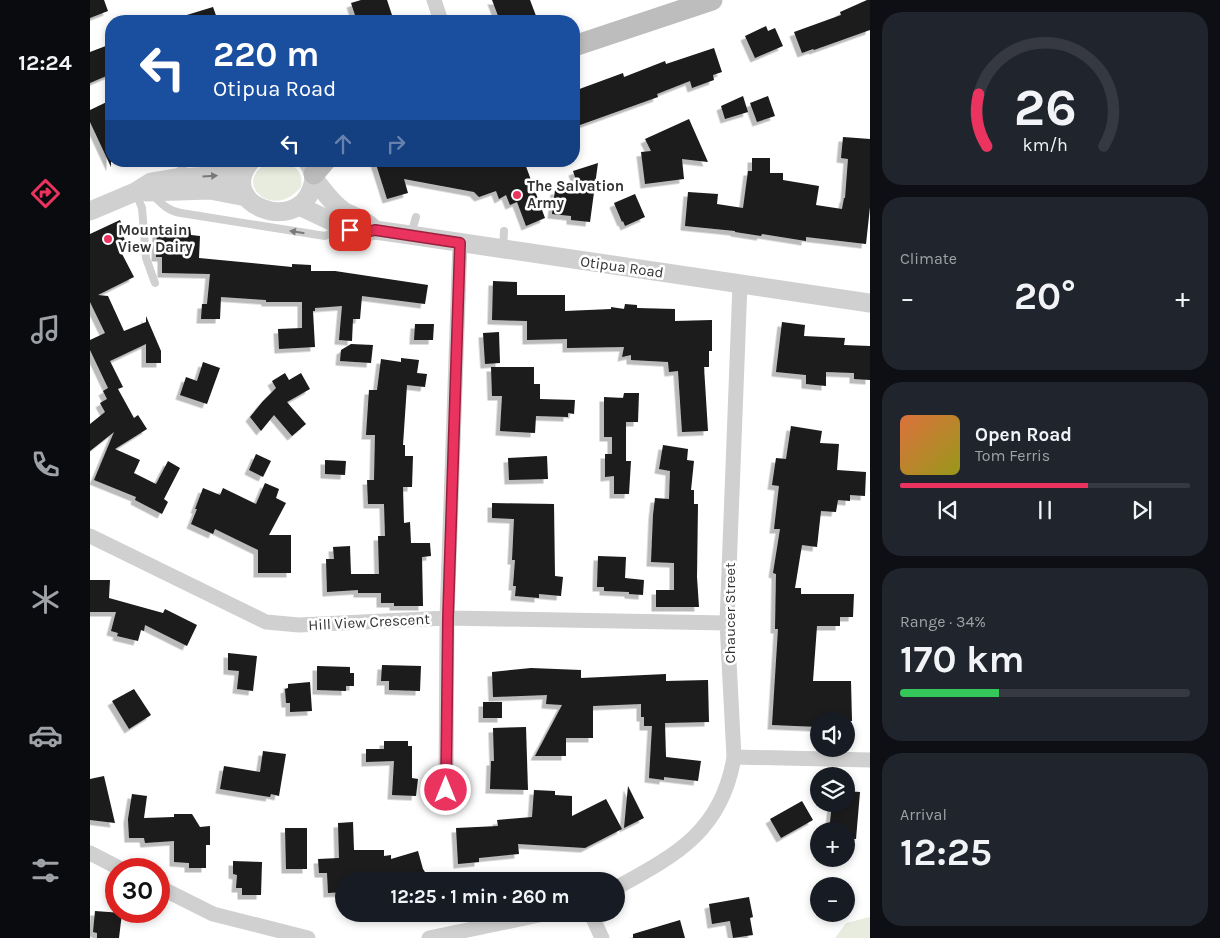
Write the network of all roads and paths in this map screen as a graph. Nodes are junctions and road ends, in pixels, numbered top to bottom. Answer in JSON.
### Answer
{"nodes":[{"id":1,"x":434,"y":0,"type":"edge"},
{"id":2,"x":712,"y":0,"type":"edge"},
{"id":3,"x":439,"y":15,"type":"edge"},
{"id":4,"x":580,"y":44,"type":"edge"},
{"id":5,"x":182,"y":167,"type":"edge"},
{"id":6,"x":244,"y":167,"type":"edge"},
{"id":7,"x":247,"y":167,"type":"edge"},
{"id":8,"x":315,"y":169,"type":"edge"},
{"id":9,"x":174,"y":178,"type":"junction"},
{"id":10,"x":143,"y":192,"type":"junction"},
{"id":11,"x":246,"y":197,"type":"junction"},
{"id":12,"x":299,"y":206,"type":"junction"},
{"id":13,"x":90,"y":211,"type":"edge"},
{"id":14,"x":416,"y":217,"type":"dead end"},
{"id":15,"x":343,"y":227,"type":"junction"},
{"id":16,"x":375,"y":230,"type":"junction"},
{"id":17,"x":504,"y":230,"type":"dead end"},
{"id":18,"x":411,"y":236,"type":"junction"},
{"id":19,"x":460,"y":243,"type":"junction"},
{"id":20,"x":502,"y":249,"type":"junction"},
{"id":21,"x":155,"y":283,"type":"dead end"},
{"id":22,"x":740,"y":284,"type":"junction"},
{"id":23,"x":870,"y":303,"type":"edge"},
{"id":24,"x":90,"y":536,"type":"edge"},
{"id":25,"x":448,"y":618,"type":"junction"},
{"id":26,"x":727,"y":623,"type":"junction"},
{"id":27,"x":734,"y":757,"type":"junction"},
{"id":28,"x":870,"y":760,"type":"edge"},
{"id":29,"x":446,"y":790,"type":"dead end"},
{"id":30,"x":90,"y":854,"type":"edge"},
{"id":31,"x":105,"y":861,"type":"edge"},
{"id":32,"x":625,"y":883,"type":"edge"},
{"id":33,"x":170,"y":893,"type":"edge"},
{"id":34,"x":506,"y":922,"type":"edge"},
{"id":35,"x":595,"y":922,"type":"edge"},
{"id":36,"x":308,"y":938,"type":"edge"},
{"id":37,"x":429,"y":938,"type":"edge"},
{"id":38,"x":602,"y":938,"type":"edge"}],
"edges":[{"from":1,"to":3,"type":"street"},
{"from":2,"to":4,"type":"main road"},
{"from":5,"to":9,"type":"lane"},
{"from":9,"to":6,"type":"street","one_way":true},
{"from":7,"to":11,"type":"street"},
{"from":8,"to":12,"type":"street"},
{"from":8,"to":16,"type":"street","name":"Otipua Road"},
{"from":9,"to":10,"type":"street"},
{"from":10,"to":11,"type":"street"},
{"from":10,"to":13,"type":"street"},
{"from":15,"to":10,"type":"lane","one_way":true},
{"from":10,"to":21,"type":"lane"},
{"from":11,"to":12,"type":"street"},
{"from":12,"to":15,"type":"street","name":"Otipua Road"},
{"from":14,"to":18,"type":"lane"},
{"from":15,"to":16,"type":"street","name":"Otipua Road"},
{"from":16,"to":18,"type":"street","name":"Otipua Road"},
{"from":17,"to":20,"type":"lane"},
{"from":18,"to":19,"type":"street","name":"Otipua Road"},
{"from":19,"to":20,"type":"street","name":"Otipua Road"},
{"from":19,"to":25,"type":"street"},
{"from":20,"to":22,"type":"street","name":"Otipua Road"},
{"from":22,"to":23,"type":"street","name":"Otipua Road"},
{"from":22,"to":26,"type":"street","name":"Chaucer Street"},
{"from":24,"to":25,"type":"street","name":"Hill View Crescent"},
{"from":25,"to":26,"type":"street","name":"Hill View Crescent"},
{"from":25,"to":29,"type":"street"},
{"from":26,"to":27,"type":"street","name":"Chaucer Street"},
{"from":27,"to":28,"type":"street"},
{"from":27,"to":32,"type":"street","name":"Chaucer Street"},
{"from":30,"to":31,"type":"street"},
{"from":33,"to":36,"type":"street"},
{"from":34,"to":37,"type":"street"},
{"from":35,"to":38,"type":"street"}]}
